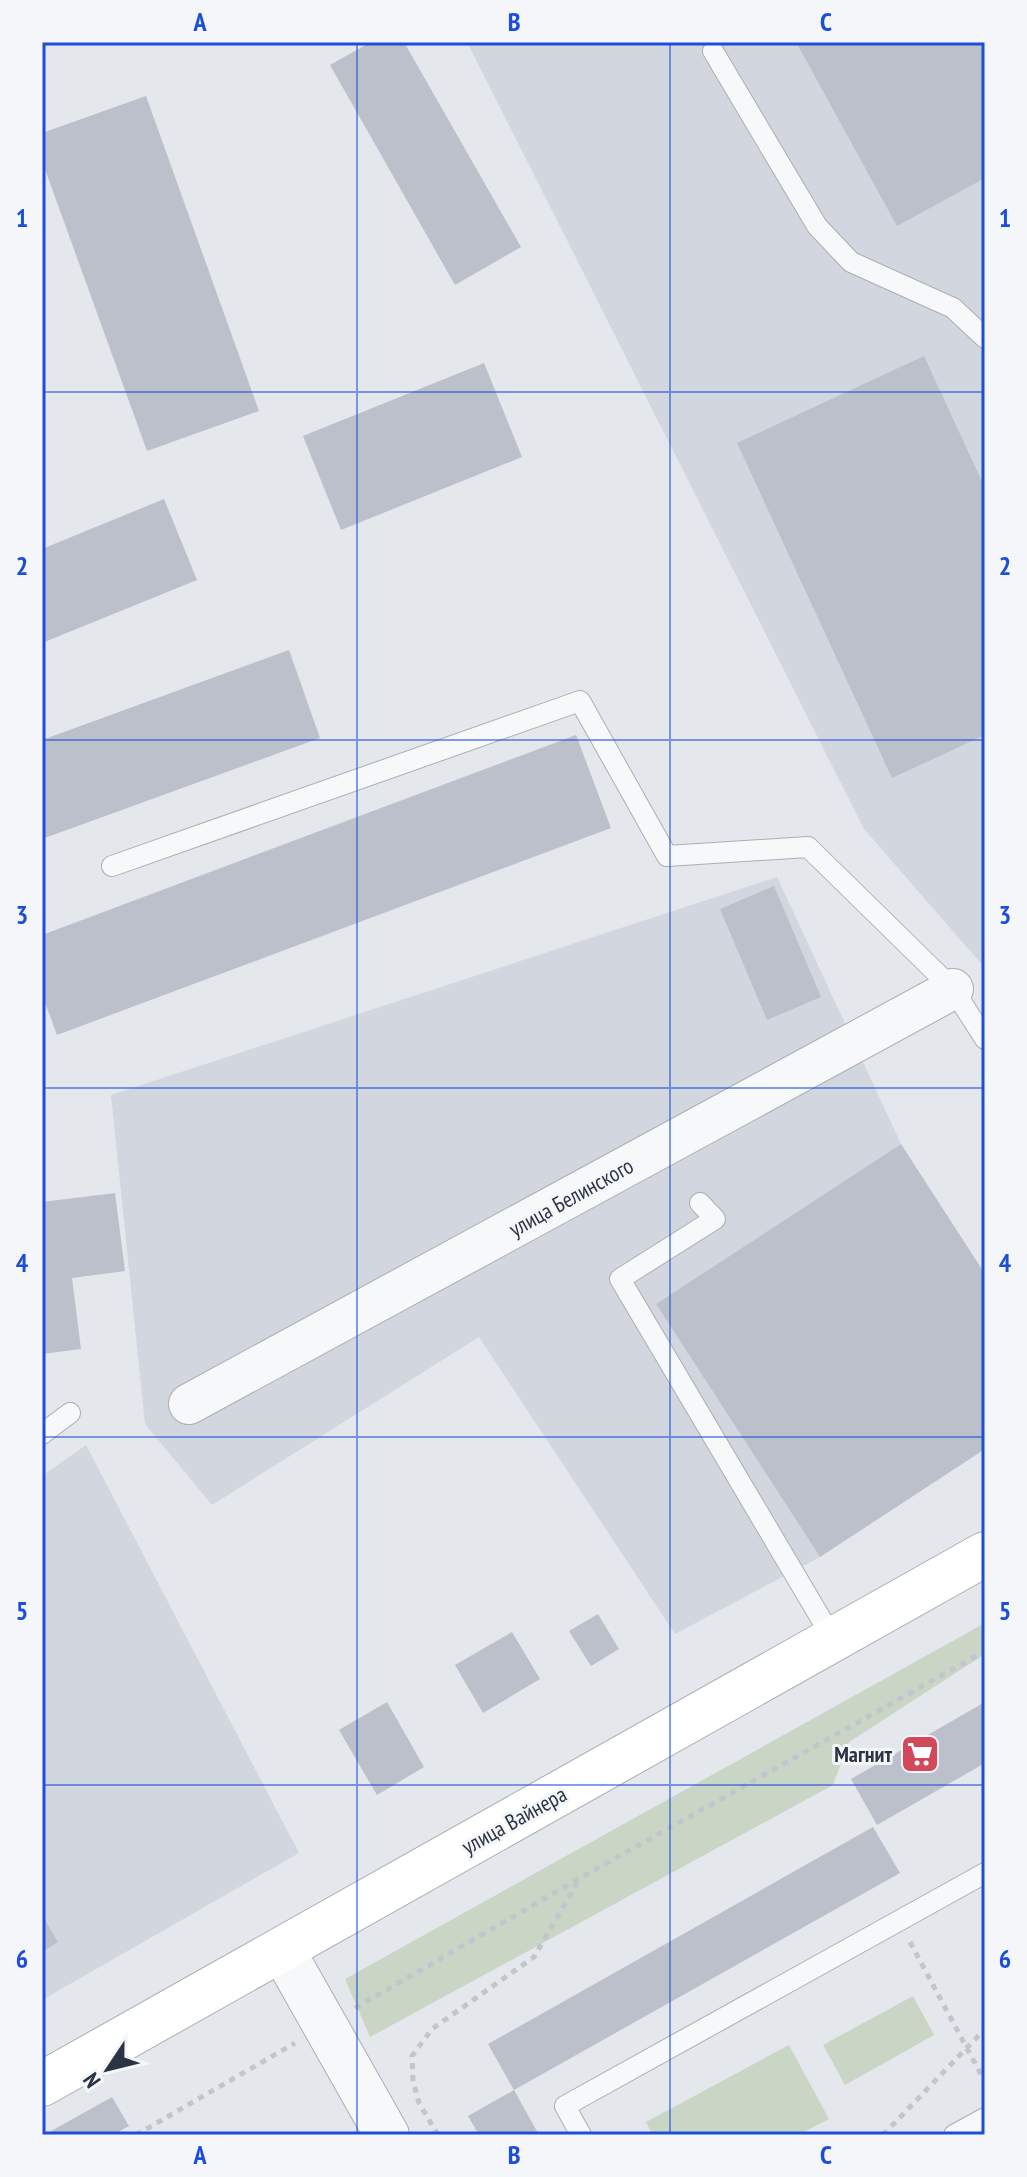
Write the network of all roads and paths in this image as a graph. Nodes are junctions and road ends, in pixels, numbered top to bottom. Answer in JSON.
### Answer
{"nodes":[{"id":1,"x":713,"y":51,"type":"dead end"},
{"id":2,"x":985,"y":338,"type":"edge"},
{"id":3,"x":112,"y":866,"type":"dead end"},
{"id":4,"x":953,"y":989,"type":"junction"},
{"id":5,"x":985,"y":1039,"type":"edge"},
{"id":6,"x":700,"y":1203,"type":"dead end"},
{"id":7,"x":189,"y":1404,"type":"dead end"},
{"id":8,"x":70,"y":1413,"type":"dead end"},
{"id":9,"x":42,"y":1434,"type":"edge"},
{"id":10,"x":985,"y":1554,"type":"edge"},
{"id":11,"x":833,"y":1639,"type":"junction"},
{"id":12,"x":985,"y":1651,"type":"edge"},
{"id":13,"x":985,"y":1873,"type":"edge"},
{"id":14,"x":580,"y":1878,"type":"junction"},
{"id":15,"x":899,"y":1920,"type":"junction"},
{"id":16,"x":283,"y":1951,"type":"junction"},
{"id":17,"x":325,"y":2026,"type":"junction"},
{"id":18,"x":985,"y":2029,"type":"edge"},
{"id":19,"x":967,"y":2047,"type":"junction"},
{"id":20,"x":985,"y":2082,"type":"edge"},
{"id":21,"x":42,"y":2084,"type":"edge"},
{"id":22,"x":985,"y":2118,"type":"edge"},
{"id":23,"x":136,"y":2135,"type":"edge"},
{"id":24,"x":387,"y":2135,"type":"edge"},
{"id":25,"x":438,"y":2135,"type":"edge"},
{"id":26,"x":581,"y":2135,"type":"edge"},
{"id":27,"x":883,"y":2135,"type":"edge"},
{"id":28,"x":954,"y":2135,"type":"edge"}],
"edges":[{"from":1,"to":2,"type":"lane"},
{"from":3,"to":4,"type":"lane"},
{"from":4,"to":5,"type":"lane"},
{"from":4,"to":7,"type":"street","name":"улица Белинского"},
{"from":6,"to":11,"type":"lane"},
{"from":8,"to":9,"type":"lane"},
{"from":10,"to":11,"type":"main road","name":"улица Вайнера"},
{"from":11,"to":16,"type":"main road","name":"улица Вайнера"},
{"from":12,"to":14,"type":"path"},
{"from":13,"to":15,"type":"lane"},
{"from":14,"to":17,"type":"path"},
{"from":14,"to":25,"type":"path"},
{"from":15,"to":19,"type":"path"},
{"from":15,"to":26,"type":"lane"},
{"from":16,"to":17,"type":"street"},
{"from":16,"to":21,"type":"main road","name":"улица Вайнера"},
{"from":17,"to":23,"type":"path"},
{"from":17,"to":24,"type":"street"},
{"from":18,"to":19,"type":"path"},
{"from":19,"to":20,"type":"path"},
{"from":19,"to":27,"type":"path"},
{"from":22,"to":28,"type":"lane"}]}
